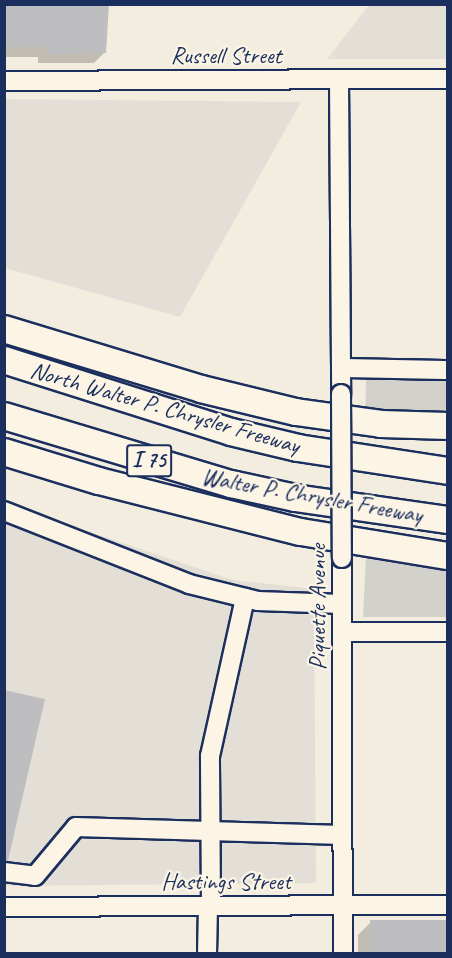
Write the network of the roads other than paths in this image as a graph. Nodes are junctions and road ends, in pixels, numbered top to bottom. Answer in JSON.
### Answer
{"nodes":[{"id":1,"x":447,"y":79,"type":"edge"},
{"id":2,"x":339,"y":80,"type":"junction"},
{"id":3,"x":4,"y":81,"type":"edge"},
{"id":4,"x":4,"y":329,"type":"edge"},
{"id":5,"x":4,"y":360,"type":"edge"},
{"id":6,"x":341,"y":368,"type":"junction"},
{"id":7,"x":447,"y":370,"type":"edge"},
{"id":8,"x":4,"y":416,"type":"edge"},
{"id":9,"x":447,"y":426,"type":"edge"},
{"id":10,"x":4,"y":452,"type":"edge"},
{"id":11,"x":447,"y":455,"type":"edge"},
{"id":12,"x":396,"y":465,"type":"junction"},
{"id":13,"x":447,"y":471,"type":"edge"},
{"id":14,"x":4,"y":511,"type":"edge"},
{"id":15,"x":447,"y":520,"type":"edge"},
{"id":16,"x":447,"y":556,"type":"edge"},
{"id":17,"x":245,"y":598,"type":"junction"},
{"id":18,"x":342,"y":604,"type":"junction"},
{"id":19,"x":342,"y":632,"type":"junction"},
{"id":20,"x":447,"y":632,"type":"edge"},
{"id":21,"x":211,"y":833,"type":"junction"},
{"id":22,"x":342,"y":835,"type":"junction"},
{"id":23,"x":4,"y":872,"type":"edge"},
{"id":24,"x":343,"y":905,"type":"junction"},
{"id":25,"x":447,"y":905,"type":"edge"},
{"id":26,"x":210,"y":906,"type":"junction"},
{"id":27,"x":4,"y":907,"type":"edge"},
{"id":28,"x":207,"y":954,"type":"edge"},
{"id":29,"x":343,"y":954,"type":"edge"}],
"edges":[{"from":1,"to":2,"type":"street","name":"Russell Street"},
{"from":2,"to":3,"type":"street","name":"Russell Street"},
{"from":2,"to":6,"type":"street","name":"Piquette Avenue"},
{"from":4,"to":9,"type":"highway"},
{"from":5,"to":12,"type":"highway","name":"North Walter P. Chrysler Freeway","number":"I 75"},
{"from":6,"to":7,"type":"street"},
{"from":6,"to":18,"type":"street","name":"Piquette Avenue","bridge":true},
{"from":8,"to":15,"type":"highway","name":"Walter P. Chrysler Freeway","number":"I 75"},
{"from":10,"to":16,"type":"highway"},
{"from":11,"to":12,"type":"highway"},
{"from":12,"to":13,"type":"highway","name":"Walter P. Chrysler Freeway","number":"I 75"},
{"from":14,"to":17,"type":"street"},
{"from":17,"to":18,"type":"street"},
{"from":17,"to":21,"type":"street"},
{"from":18,"to":19,"type":"street","name":"Piquette Avenue"},
{"from":19,"to":20,"type":"street"},
{"from":19,"to":22,"type":"street","name":"Piquette Avenue"},
{"from":21,"to":22,"type":"street"},
{"from":21,"to":23,"type":"street"},
{"from":21,"to":26,"type":"street"},
{"from":22,"to":24,"type":"street","name":"Piquette Avenue"},
{"from":24,"to":25,"type":"street","name":"Hastings Street"},
{"from":24,"to":26,"type":"street","name":"Hastings Street"},
{"from":24,"to":29,"type":"street","name":"Piquette Avenue"},
{"from":26,"to":27,"type":"street","name":"Hastings Street"},
{"from":26,"to":28,"type":"street"}]}
